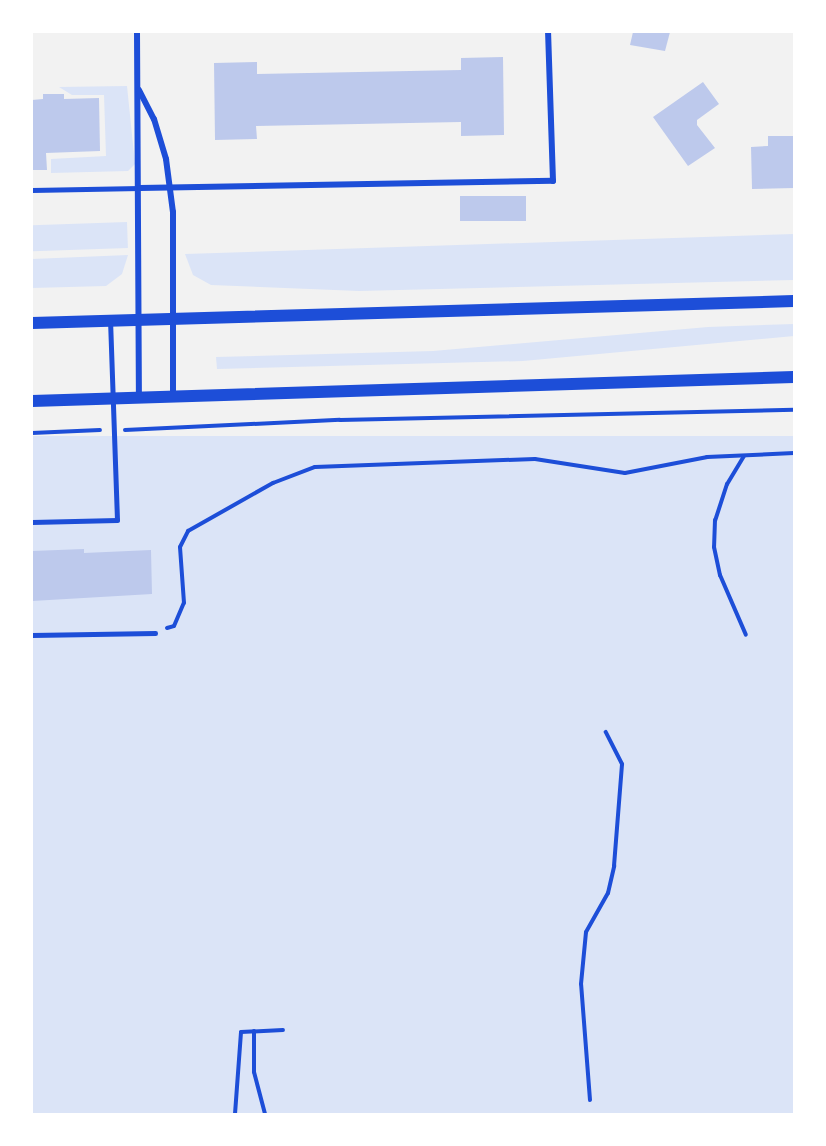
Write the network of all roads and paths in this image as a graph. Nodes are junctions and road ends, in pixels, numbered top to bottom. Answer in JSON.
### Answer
{"nodes":[{"id":1,"x":138,"y":32,"type":"edge"},
{"id":2,"x":548,"y":32,"type":"edge"},
{"id":3,"x":139,"y":90,"type":"junction"},
{"id":4,"x":140,"y":188,"type":"junction"},
{"id":5,"x":32,"y":190,"type":"edge"},
{"id":6,"x":170,"y":190,"type":"junction"},
{"id":7,"x":795,"y":301,"type":"edge"},
{"id":8,"x":172,"y":318,"type":"junction"},
{"id":9,"x":139,"y":319,"type":"junction"},
{"id":10,"x":110,"y":320,"type":"junction"},
{"id":11,"x":32,"y":323,"type":"edge"},
{"id":12,"x":795,"y":377,"type":"edge"},
{"id":13,"x":173,"y":396,"type":"junction"},
{"id":14,"x":139,"y":397,"type":"junction"},
{"id":15,"x":113,"y":398,"type":"junction"},
{"id":16,"x":32,"y":401,"type":"edge"},
{"id":17,"x":795,"y":410,"type":"edge"},
{"id":18,"x":135,"y":429,"type":"dead end"},
{"id":19,"x":88,"y":431,"type":"dead end"},
{"id":20,"x":32,"y":433,"type":"edge"},
{"id":21,"x":795,"y":453,"type":"edge"},
{"id":22,"x":744,"y":455,"type":"junction"},
{"id":23,"x":32,"y":522,"type":"edge"},
{"id":24,"x":155,"y":633,"type":"joint"},
{"id":25,"x":32,"y":635,"type":"edge"},
{"id":26,"x":746,"y":635,"type":"dead end"},
{"id":27,"x":606,"y":732,"type":"dead end"},
{"id":28,"x":283,"y":1030,"type":"dead end"},
{"id":29,"x":254,"y":1031,"type":"junction"},
{"id":30,"x":590,"y":1100,"type":"dead end"},
{"id":31,"x":235,"y":1114,"type":"edge"},
{"id":32,"x":265,"y":1114,"type":"edge"}],
"edges":[{"from":1,"to":3,"type":"street"},
{"from":2,"to":6,"type":"street"},
{"from":3,"to":4,"type":"street"},
{"from":3,"to":6,"type":"street"},
{"from":4,"to":5,"type":"lane"},
{"from":4,"to":6,"type":"street"},
{"from":4,"to":9,"type":"street"},
{"from":6,"to":8,"type":"street"},
{"from":7,"to":8,"type":"main road"},
{"from":8,"to":9,"type":"main road"},
{"from":8,"to":13,"type":"street"},
{"from":9,"to":10,"type":"main road"},
{"from":9,"to":14,"type":"street"},
{"from":10,"to":11,"type":"main road"},
{"from":10,"to":15,"type":"lane"},
{"from":12,"to":13,"type":"main road"},
{"from":13,"to":14,"type":"main road"},
{"from":14,"to":15,"type":"main road"},
{"from":15,"to":16,"type":"main road"},
{"from":15,"to":23,"type":"lane"},
{"from":17,"to":18,"type":"path"},
{"from":19,"to":20,"type":"path"},
{"from":21,"to":22,"type":"path"},
{"from":22,"to":24,"type":"path"},
{"from":22,"to":26,"type":"path"},
{"from":24,"to":25,"type":"lane"},
{"from":27,"to":30,"type":"path"},
{"from":28,"to":29,"type":"path"},
{"from":29,"to":31,"type":"path"},
{"from":29,"to":32,"type":"path"}]}
